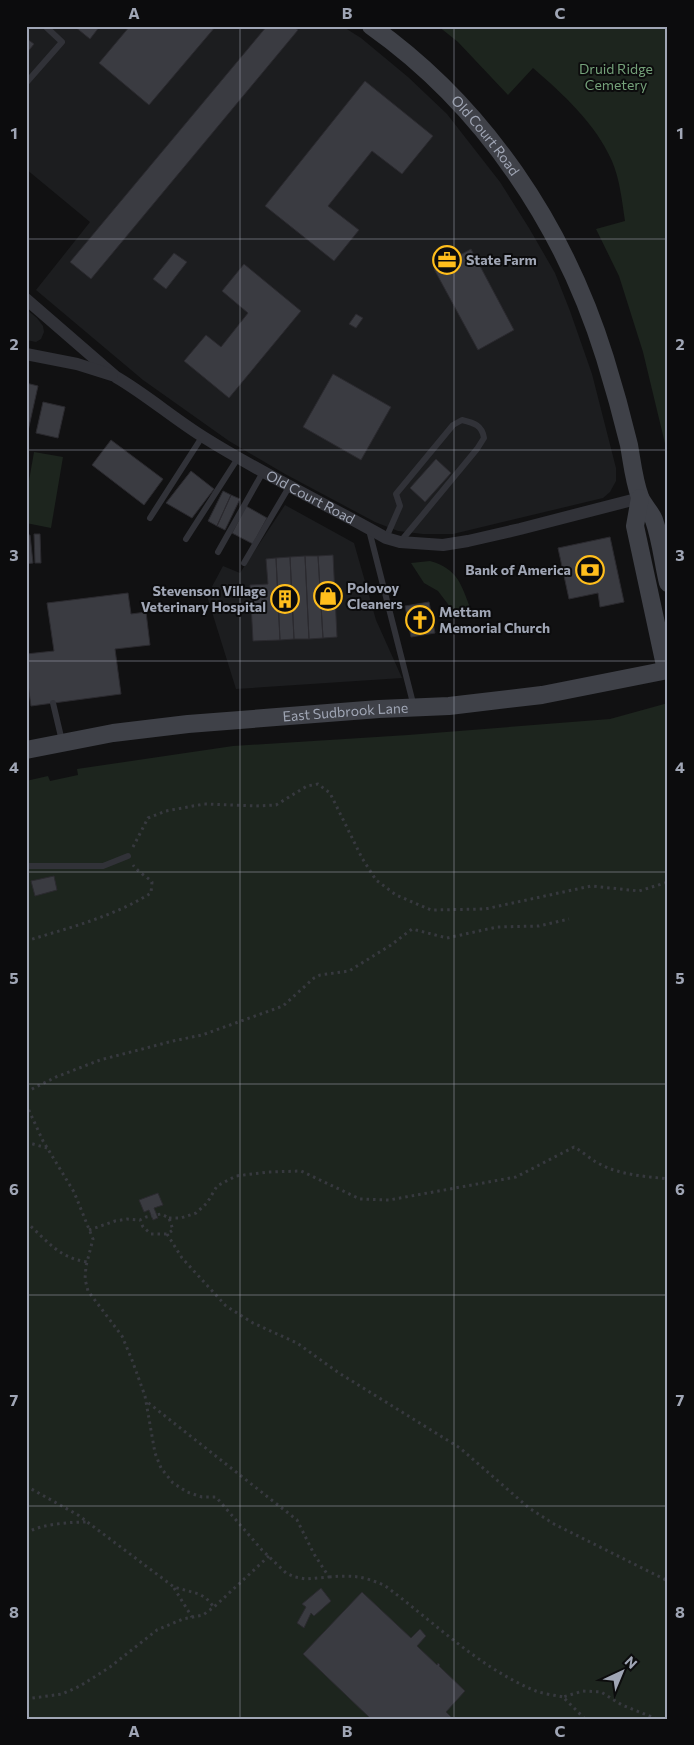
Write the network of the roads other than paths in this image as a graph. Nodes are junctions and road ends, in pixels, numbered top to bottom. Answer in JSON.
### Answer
{"nodes":[{"id":1,"x":45,"y":26,"type":"edge"},
{"id":2,"x":371,"y":26,"type":"edge"},
{"id":3,"x":26,"y":82,"type":"edge"},
{"id":4,"x":26,"y":299,"type":"edge"},
{"id":5,"x":26,"y":354,"type":"edge"},
{"id":6,"x":116,"y":377,"type":"junction"},
{"id":7,"x":202,"y":436,"type":"junction"},
{"id":8,"x":238,"y":458,"type":"junction"},
{"id":9,"x":263,"y":472,"type":"junction"},
{"id":10,"x":289,"y":487,"type":"junction"},
{"id":11,"x":640,"y":498,"type":"junction"},
{"id":12,"x":150,"y":518,"type":"dead end"},
{"id":13,"x":369,"y":528,"type":"junction"},
{"id":14,"x":186,"y":538,"type":"dead end"},
{"id":15,"x":386,"y":538,"type":"junction"},
{"id":16,"x":400,"y":542,"type":"junction"},
{"id":17,"x":218,"y":552,"type":"dead end"},
{"id":18,"x":244,"y":563,"type":"dead end"},
{"id":19,"x":668,"y":583,"type":"edge"},
{"id":20,"x":667,"y":670,"type":"edge"},
{"id":21,"x":53,"y":703,"type":"dead end"},
{"id":22,"x":414,"y":707,"type":"junction"},
{"id":23,"x":62,"y":742,"type":"junction"},
{"id":24,"x":26,"y":750,"type":"edge"},
{"id":25,"x":128,"y":856,"type":"road end"},
{"id":26,"x":26,"y":866,"type":"edge"}],
"edges":[{"from":1,"to":3,"type":"lane"},
{"from":2,"to":11,"type":"main road","name":"Old Court Road"},
{"from":4,"to":6,"type":"street","name":"Old Court Road"},
{"from":5,"to":6,"type":"street"},
{"from":6,"to":7,"type":"street","name":"Old Court Road"},
{"from":7,"to":8,"type":"street","name":"Old Court Road"},
{"from":7,"to":12,"type":"lane"},
{"from":8,"to":9,"type":"street","name":"Old Court Road"},
{"from":8,"to":14,"type":"lane"},
{"from":9,"to":10,"type":"street","name":"Old Court Road"},
{"from":9,"to":17,"type":"lane"},
{"from":10,"to":13,"type":"street","name":"Old Court Road"},
{"from":10,"to":18,"type":"lane"},
{"from":11,"to":16,"type":"street","name":"Old Court Road"},
{"from":11,"to":19,"type":"main road","name":"Old Court Road"},
{"from":11,"to":20,"type":"main road","name":"Old Court Road"},
{"from":13,"to":15,"type":"street","name":"Old Court Road"},
{"from":13,"to":22,"type":"lane"},
{"from":15,"to":16,"type":"street","name":"Old Court Road"},
{"from":15,"to":16,"type":"lane"},
{"from":20,"to":22,"type":"main road","name":"East Sudbrook Lane"},
{"from":21,"to":23,"type":"lane"},
{"from":22,"to":23,"type":"main road","name":"East Sudbrook Lane"},
{"from":23,"to":24,"type":"main road","name":"East Sudbrook Lane"},
{"from":25,"to":26,"type":"lane"}]}
